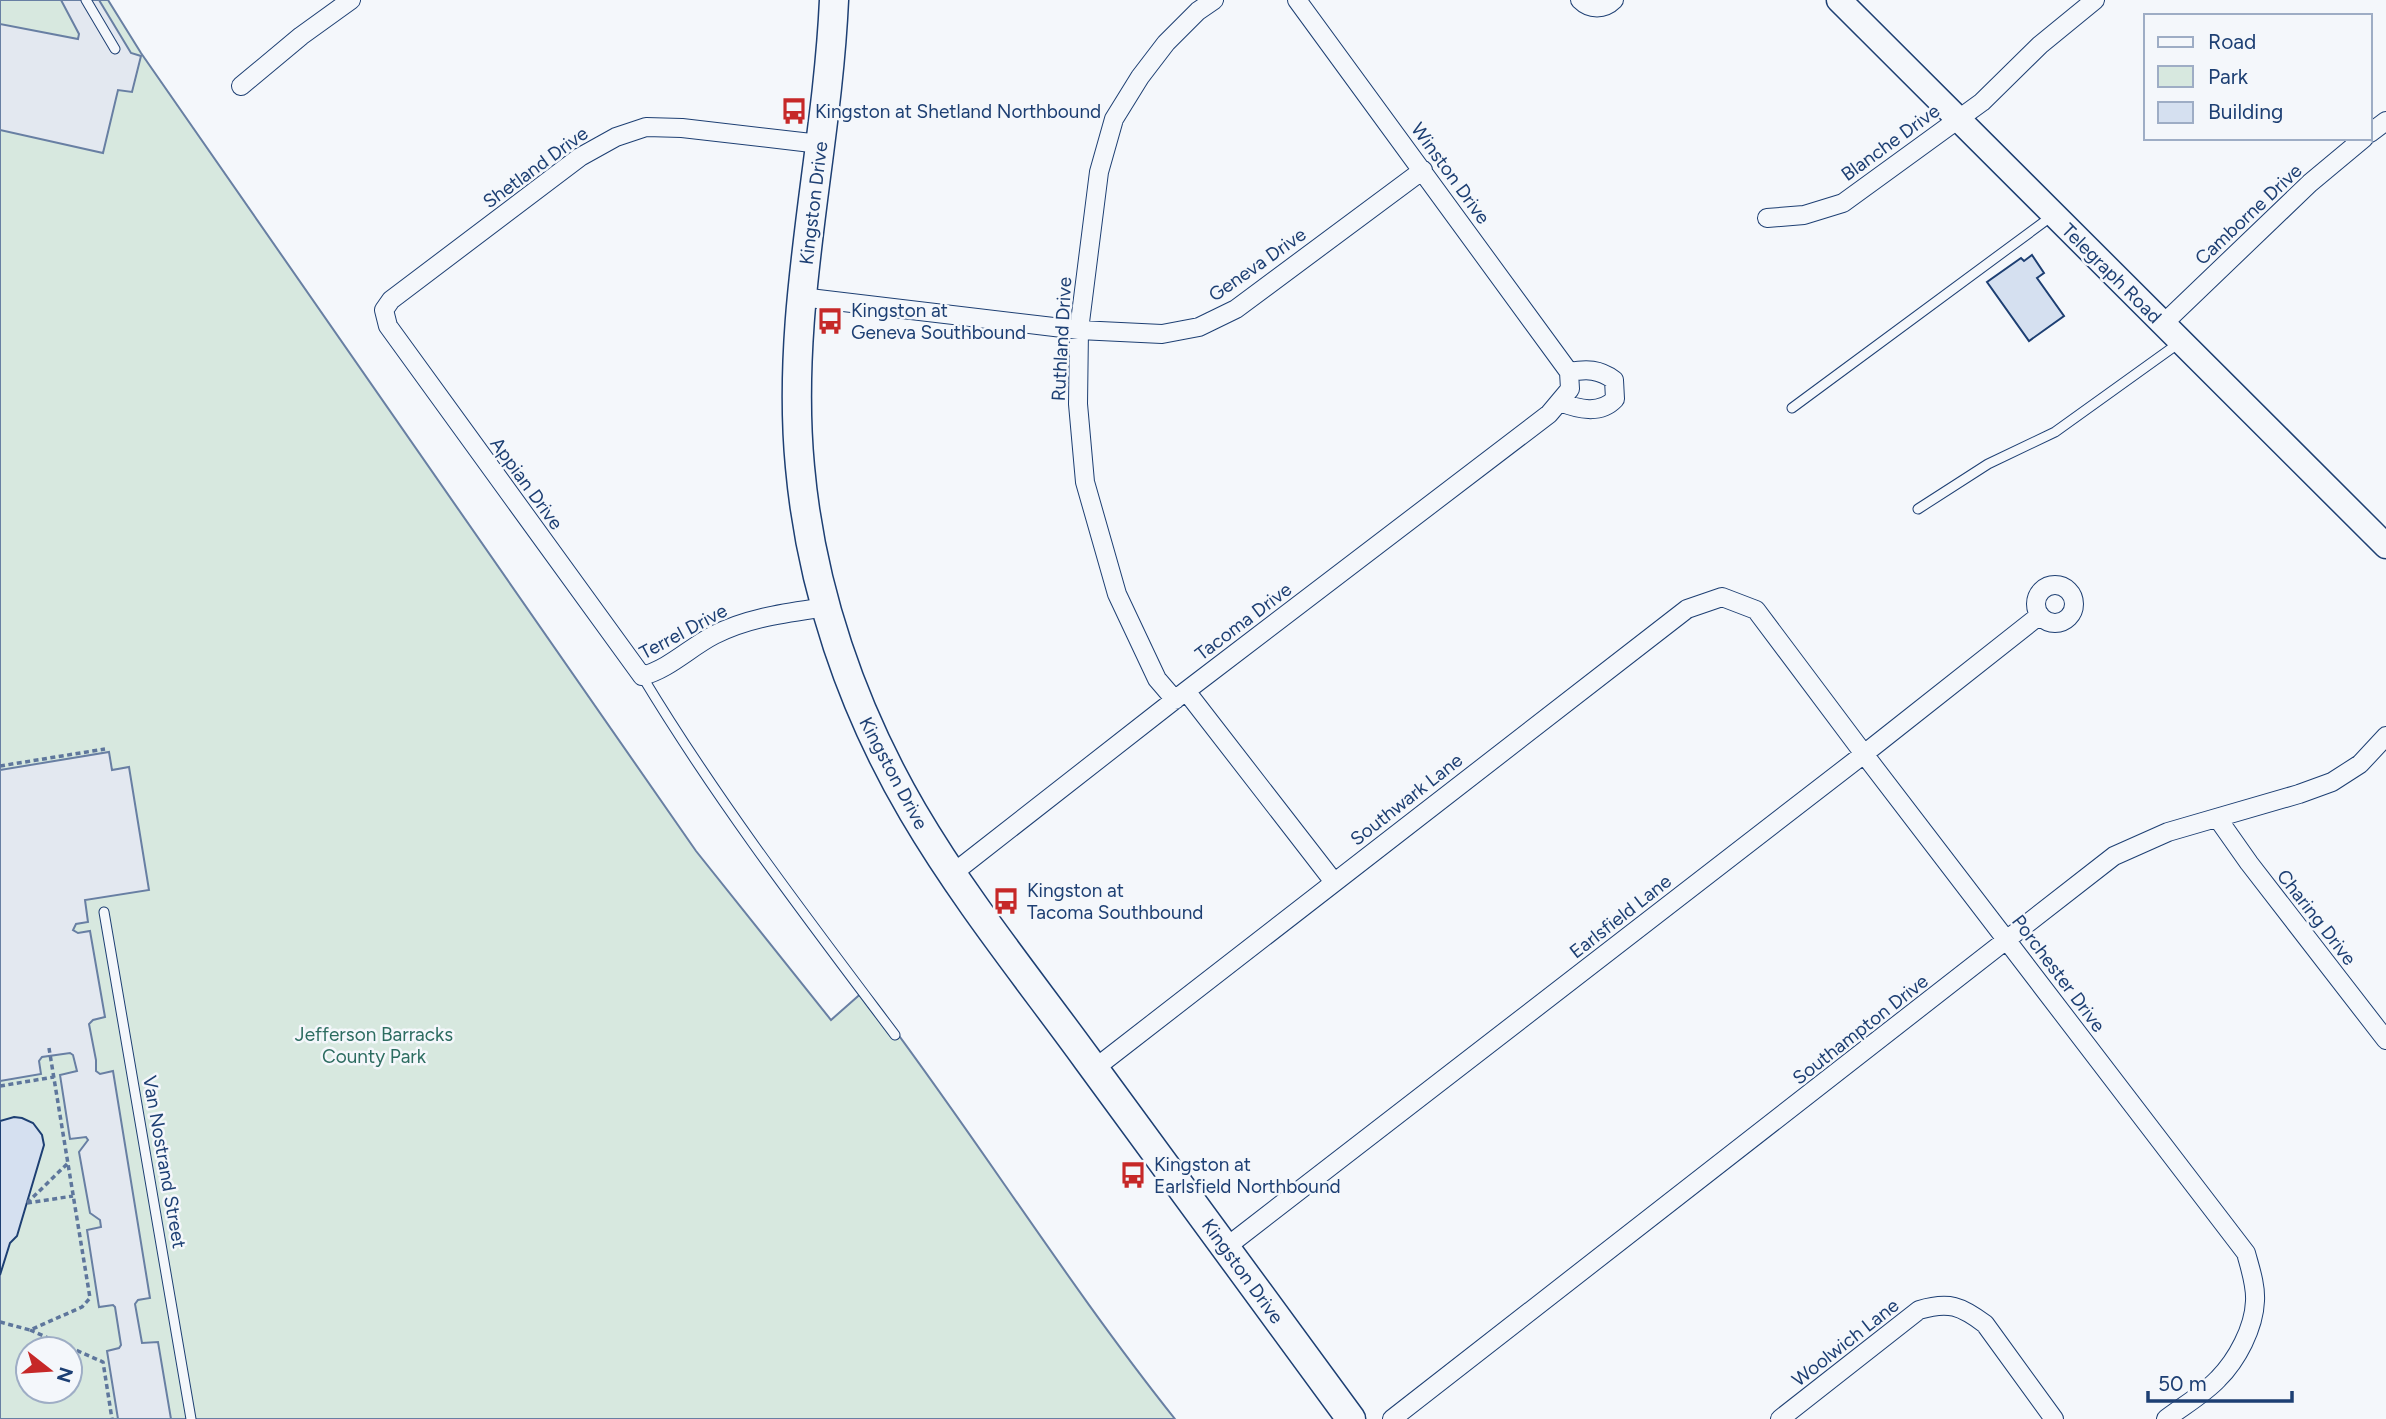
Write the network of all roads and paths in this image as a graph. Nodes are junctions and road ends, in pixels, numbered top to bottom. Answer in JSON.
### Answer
{"nodes":[{"id":1,"x":86,"y":0,"type":"edge"},
{"id":2,"x":351,"y":0,"type":"edge"},
{"id":3,"x":834,"y":0,"type":"edge"},
{"id":4,"x":1214,"y":0,"type":"edge"},
{"id":5,"x":1297,"y":0,"type":"edge"},
{"id":6,"x":1580,"y":0,"type":"edge"},
{"id":7,"x":1614,"y":0,"type":"edge"},
{"id":8,"x":1839,"y":0,"type":"edge"},
{"id":9,"x":2095,"y":0,"type":"edge"},
{"id":10,"x":115,"y":49,"type":"dead end"},
{"id":11,"x":242,"y":86,"type":"dead end"},
{"id":12,"x":1958,"y":119,"type":"junction"},
{"id":13,"x":2362,"y":140,"type":"edge"},
{"id":14,"x":820,"y":144,"type":"junction"},
{"id":15,"x":1423,"y":170,"type":"junction"},
{"id":16,"x":2054,"y":215,"type":"junction"},
{"id":17,"x":1767,"y":218,"type":"dead end"},
{"id":18,"x":801,"y":297,"type":"junction"},
{"id":19,"x":384,"y":310,"type":"joint"},
{"id":20,"x":2163,"y":324,"type":"junction"},
{"id":21,"x":1079,"y":330,"type":"junction"},
{"id":22,"x":2181,"y":342,"type":"junction"},
{"id":23,"x":1569,"y":372,"type":"junction"},
{"id":24,"x":1560,"y":402,"type":"junction"},
{"id":25,"x":1792,"y":408,"type":"dead end"},
{"id":26,"x":1918,"y":509,"type":"dead end"},
{"id":27,"x":2386,"y":546,"type":"edge"},
{"id":28,"x":826,"y":607,"type":"junction"},
{"id":29,"x":1756,"y":610,"type":"joint"},
{"id":30,"x":2039,"y":615,"type":"dead end"},
{"id":31,"x":642,"y":676,"type":"junction"},
{"id":32,"x":1180,"y":695,"type":"junction"},
{"id":33,"x":2386,"y":736,"type":"edge"},
{"id":34,"x":105,"y":749,"type":"dead end"},
{"id":35,"x":1864,"y":754,"type":"junction"},
{"id":36,"x":0,"y":766,"type":"edge"},
{"id":37,"x":2218,"y":819,"type":"junction"},
{"id":38,"x":952,"y":874,"type":"junction"},
{"id":39,"x":1334,"y":882,"type":"junction"},
{"id":40,"x":104,"y":912,"type":"dead end"},
{"id":41,"x":2008,"y":940,"type":"junction"},
{"id":42,"x":895,"y":1035,"type":"dead end"},
{"id":43,"x":2386,"y":1040,"type":"edge"},
{"id":44,"x":50,"y":1048,"type":"dead end"},
{"id":45,"x":1094,"y":1069,"type":"junction"},
{"id":46,"x":54,"y":1077,"type":"junction"},
{"id":47,"x":0,"y":1086,"type":"edge"},
{"id":48,"x":68,"y":1163,"type":"junction"},
{"id":49,"x":73,"y":1196,"type":"junction"},
{"id":50,"x":1225,"y":1248,"type":"junction"},
{"id":51,"x":0,"y":1322,"type":"edge"},
{"id":52,"x":30,"y":1330,"type":"junction"},
{"id":53,"x":112,"y":1419,"type":"edge"},
{"id":54,"x":191,"y":1419,"type":"edge"},
{"id":55,"x":1350,"y":1419,"type":"edge"},
{"id":56,"x":1392,"y":1419,"type":"edge"},
{"id":57,"x":1780,"y":1419,"type":"edge"},
{"id":58,"x":2054,"y":1419,"type":"edge"},
{"id":59,"x":2166,"y":1419,"type":"edge"}],
"edges":[{"from":1,"to":10,"type":"lane"},
{"from":2,"to":11,"type":"street"},
{"from":3,"to":14,"type":"main road","name":"Kingston Drive"},
{"from":4,"to":21,"type":"street","name":"Ruthland Drive"},
{"from":5,"to":15,"type":"street","name":"Winston Drive"},
{"from":6,"to":7,"type":"street"},
{"from":8,"to":12,"type":"main road","name":"Telegraph Road"},
{"from":9,"to":12,"type":"street","name":"Blanche Drive"},
{"from":12,"to":16,"type":"main road","name":"Telegraph Road"},
{"from":12,"to":17,"type":"street","name":"Blanche Drive"},
{"from":13,"to":20,"type":"street","name":"Camborne Drive"},
{"from":14,"to":18,"type":"main road","name":"Kingston Drive"},
{"from":14,"to":19,"type":"street","name":"Shetland Drive"},
{"from":15,"to":21,"type":"street","name":"Geneva Drive"},
{"from":15,"to":23,"type":"street","name":"Winston Drive"},
{"from":16,"to":20,"type":"main road","name":"Telegraph Road"},
{"from":16,"to":25,"type":"lane"},
{"from":18,"to":21,"type":"street","name":"Geneva Drive"},
{"from":18,"to":28,"type":"main road","name":"Kingston Drive"},
{"from":19,"to":31,"type":"street","name":"Appian Drive"},
{"from":20,"to":22,"type":"main road","name":"Telegraph Road"},
{"from":21,"to":32,"type":"street","name":"Ruthland Drive"},
{"from":22,"to":26,"type":"lane"},
{"from":22,"to":27,"type":"main road","name":"Telegraph Road"},
{"from":23,"to":24,"type":"street"},
{"from":23,"to":24,"type":"street"},
{"from":24,"to":32,"type":"street","name":"Tacoma Drive"},
{"from":28,"to":31,"type":"street","name":"Terrel Drive"},
{"from":28,"to":38,"type":"main road","name":"Kingston Drive"},
{"from":29,"to":35,"type":"street","name":"Porchester Drive"},
{"from":29,"to":39,"type":"street","name":"Southwark Lane"},
{"from":30,"to":35,"type":"street","name":"Earlsfield Lane"},
{"from":31,"to":42,"type":"lane"},
{"from":32,"to":38,"type":"street","name":"Tacoma Drive"},
{"from":32,"to":39,"type":"street","name":"Ruthland Drive"},
{"from":33,"to":37,"type":"street","name":"Southampton Drive"},
{"from":34,"to":36,"type":"path"},
{"from":35,"to":41,"type":"street","name":"Porchester Drive"},
{"from":35,"to":50,"type":"street","name":"Earlsfield Lane"},
{"from":37,"to":41,"type":"street","name":"Southampton Drive"},
{"from":37,"to":43,"type":"street","name":"Charing Drive"},
{"from":38,"to":45,"type":"main road","name":"Kingston Drive"},
{"from":39,"to":45,"type":"street","name":"Southwark Lane"},
{"from":40,"to":54,"type":"lane","name":"Van Nostrand Street"},
{"from":41,"to":56,"type":"street","name":"Southampton Drive"},
{"from":41,"to":59,"type":"street","name":"Porchester Drive"},
{"from":44,"to":46,"type":"path"},
{"from":45,"to":50,"type":"main road","name":"Kingston Drive"},
{"from":46,"to":47,"type":"path"},
{"from":46,"to":48,"type":"path"},
{"from":48,"to":49,"type":"path"},
{"from":48,"to":49,"type":"path"},
{"from":49,"to":52,"type":"path"},
{"from":50,"to":55,"type":"main road","name":"Kingston Drive"},
{"from":51,"to":52,"type":"path"},
{"from":52,"to":53,"type":"path"},
{"from":57,"to":58,"type":"street","name":"Woolwich Lane"}]}
